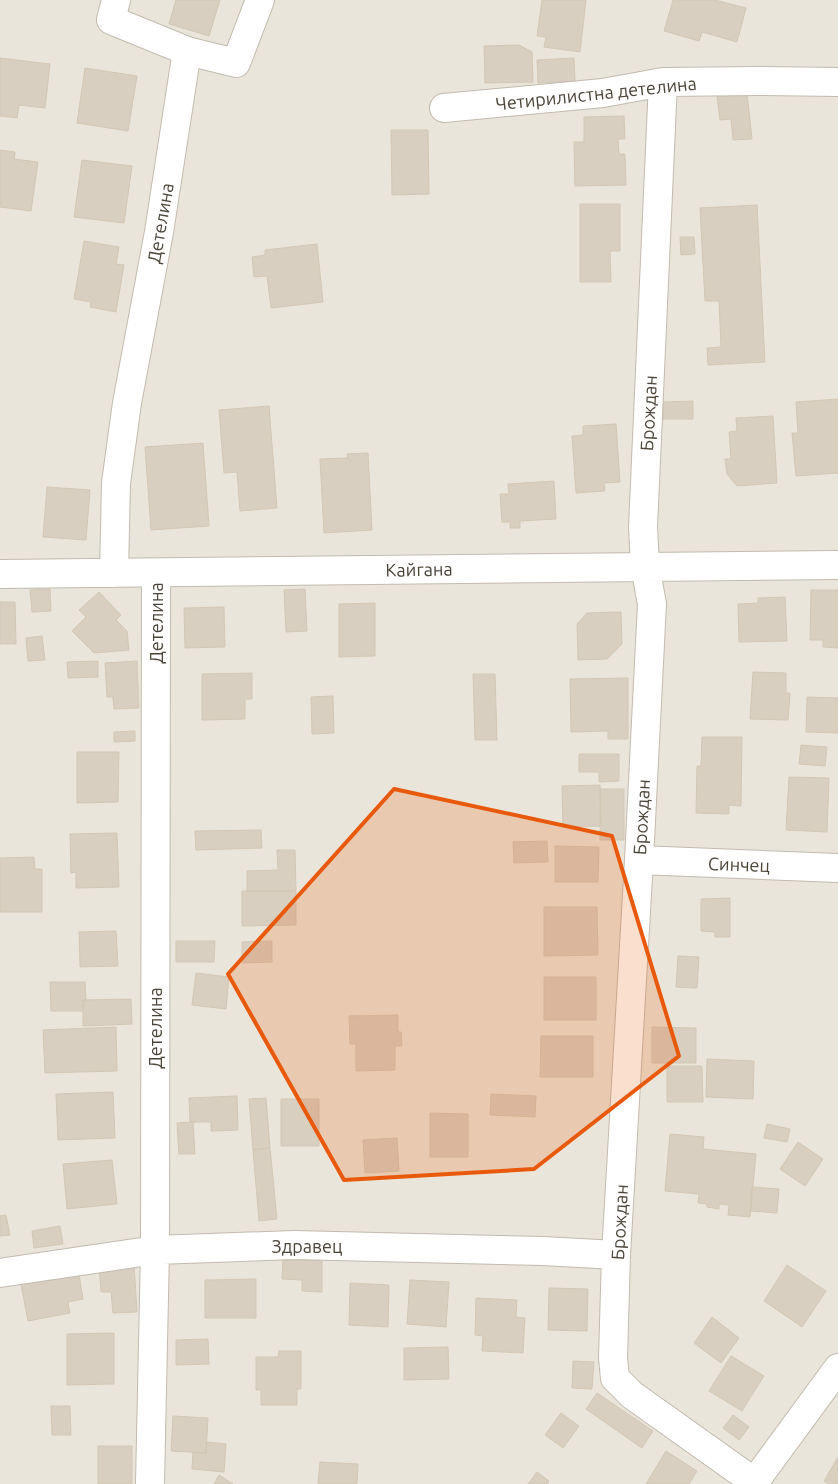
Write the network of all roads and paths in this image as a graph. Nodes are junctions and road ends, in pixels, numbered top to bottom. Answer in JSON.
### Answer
{"nodes":[{"id":1,"x":260,"y":0,"type":"edge"},
{"id":2,"x":113,"y":10,"type":"edge"},
{"id":3,"x":187,"y":51,"type":"junction"},
{"id":4,"x":663,"y":82,"type":"junction"},
{"id":5,"x":838,"y":82,"type":"edge"},
{"id":6,"x":444,"y":108,"type":"dead end"},
{"id":7,"x":838,"y":565,"type":"edge"},
{"id":8,"x":645,"y":566,"type":"junction"},
{"id":9,"x":114,"y":573,"type":"junction"},
{"id":10,"x":156,"y":573,"type":"junction"},
{"id":11,"x":0,"y":574,"type":"edge"},
{"id":12,"x":639,"y":860,"type":"junction"},
{"id":13,"x":838,"y":868,"type":"edge"},
{"id":14,"x":155,"y":1250,"type":"junction"},
{"id":15,"x":616,"y":1255,"type":"junction"},
{"id":16,"x":0,"y":1273,"type":"edge"},
{"id":17,"x":838,"y":1368,"type":"edge"},
{"id":18,"x":755,"y":1483,"type":"edge"},
{"id":19,"x":150,"y":1484,"type":"edge"}],
"edges":[{"from":1,"to":3,"type":"street"},
{"from":2,"to":3,"type":"street"},
{"from":3,"to":9,"type":"street","name":"Детелина"},
{"from":4,"to":5,"type":"street","name":"Четирилистна детелина"},
{"from":4,"to":6,"type":"street","name":"Четирилистна детелина"},
{"from":4,"to":8,"type":"street","name":"Брождан"},
{"from":7,"to":8,"type":"street","name":"Кайгана"},
{"from":8,"to":10,"type":"street","name":"Кайгана"},
{"from":8,"to":12,"type":"street","name":"Брождан"},
{"from":9,"to":10,"type":"street","name":"Кайгана"},
{"from":9,"to":11,"type":"street","name":"Кайгана"},
{"from":10,"to":14,"type":"street","name":"Детелина"},
{"from":12,"to":13,"type":"street","name":"Синчец"},
{"from":12,"to":15,"type":"street","name":"Брождан"},
{"from":14,"to":15,"type":"street","name":"Здравец"},
{"from":14,"to":16,"type":"street","name":"Здравец"},
{"from":14,"to":19,"type":"street","name":"Детелина"},
{"from":15,"to":18,"type":"street","name":"Брождан"},
{"from":17,"to":18,"type":"street"}]}
